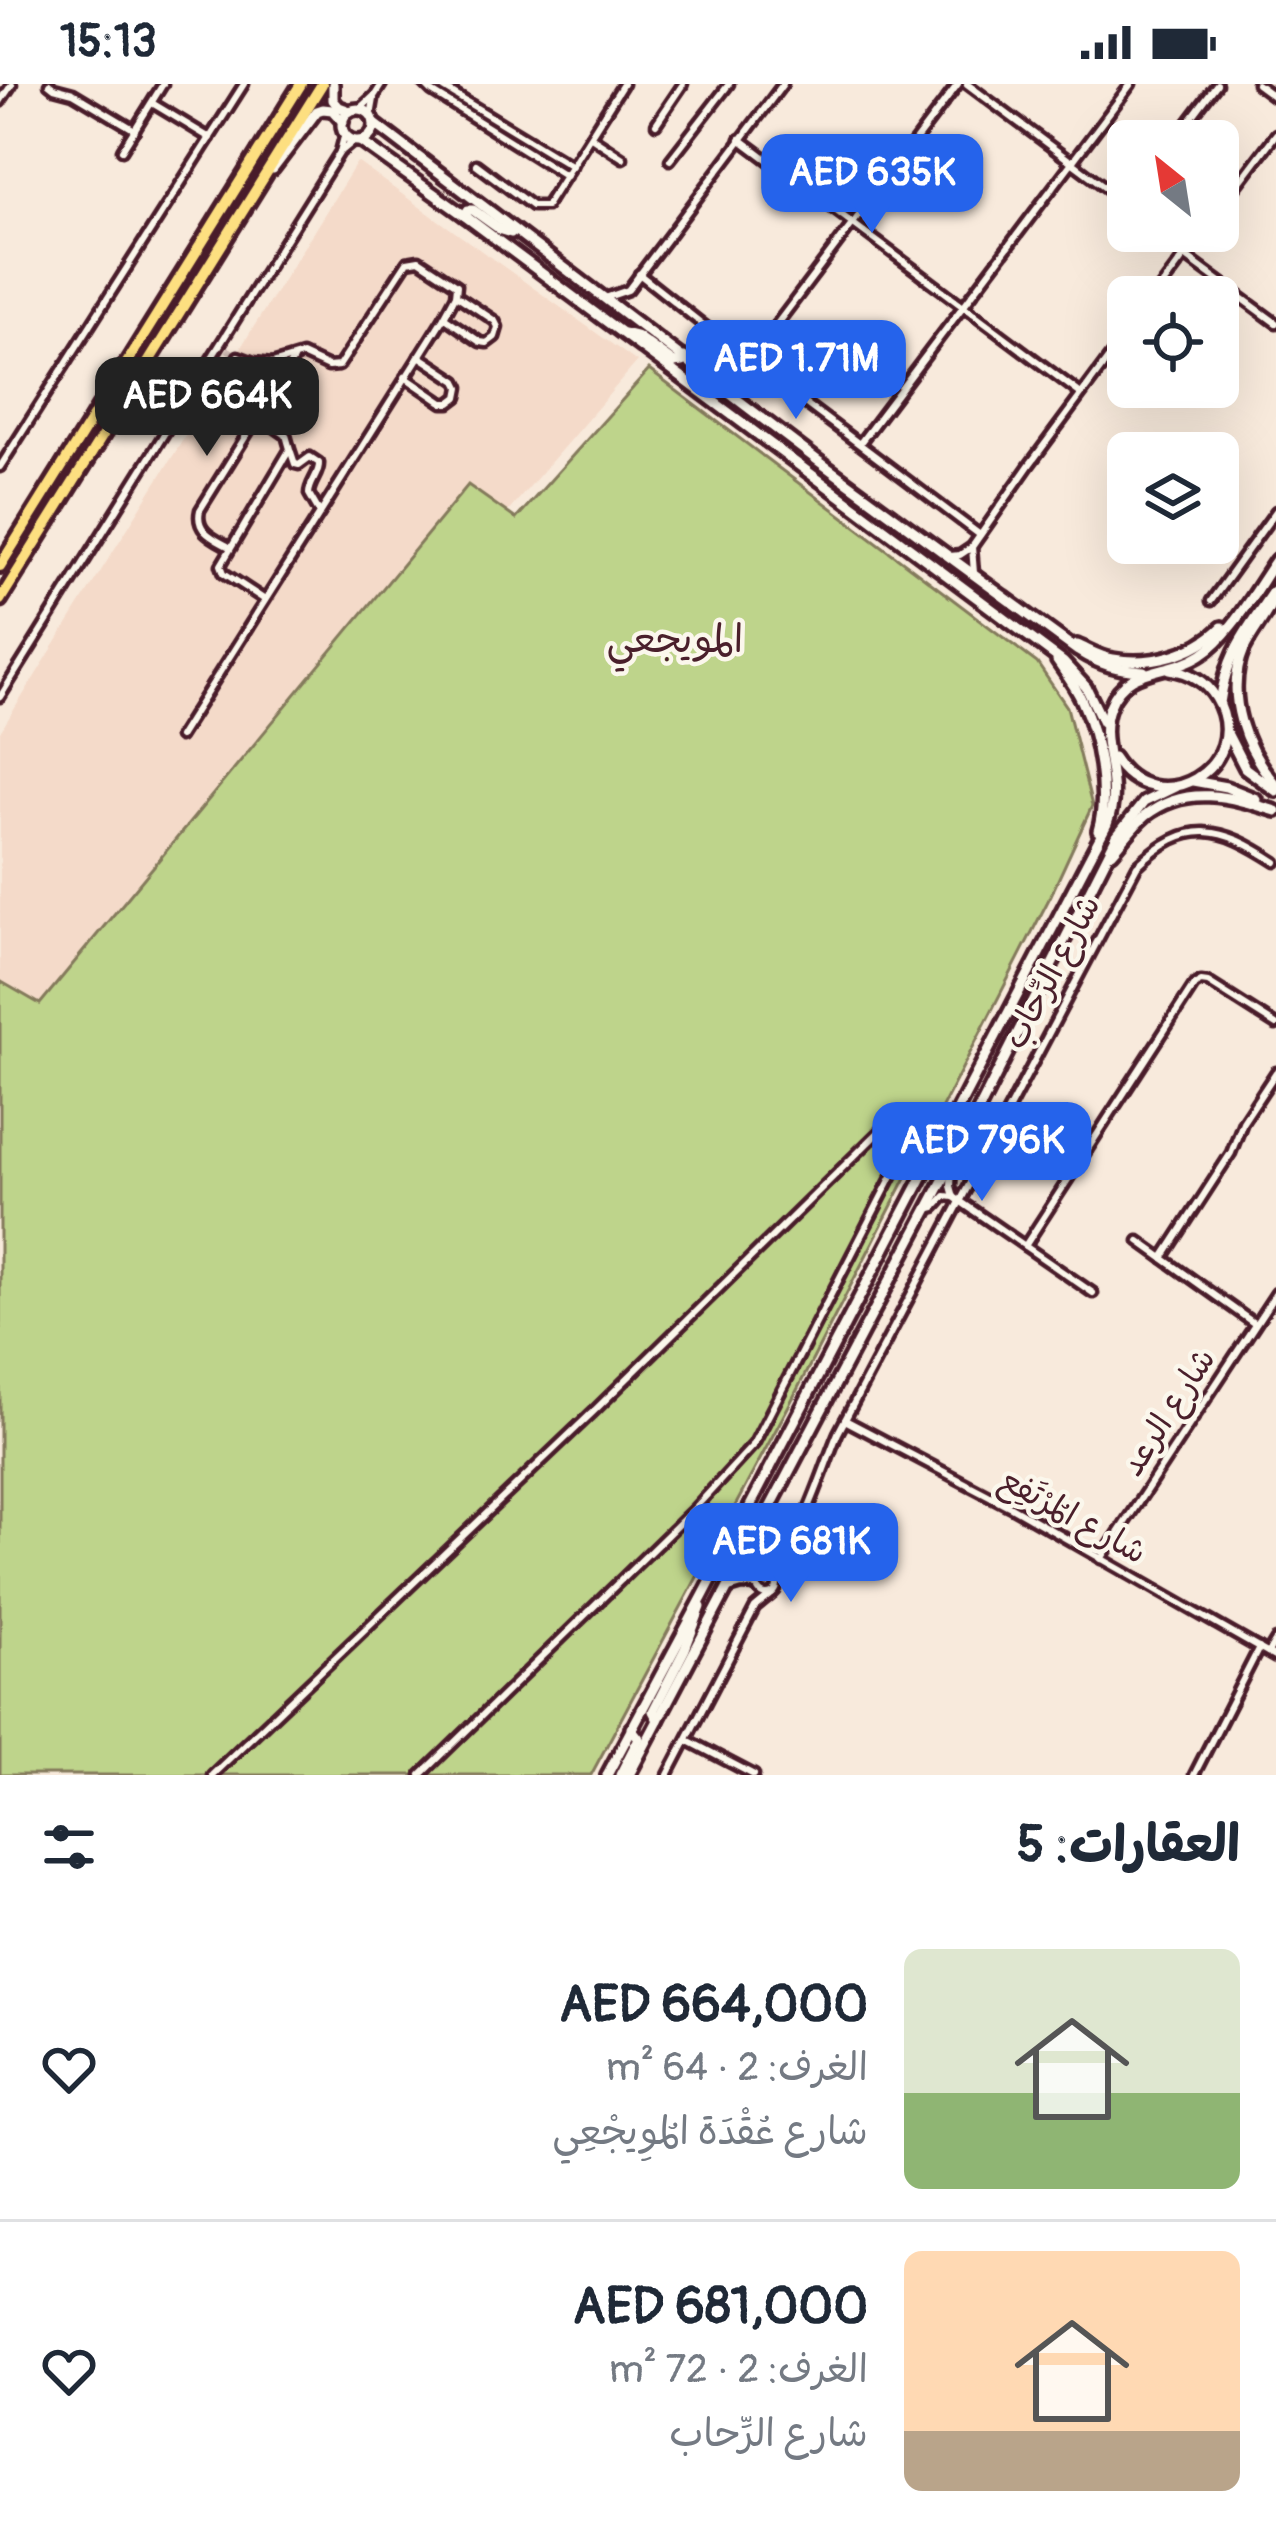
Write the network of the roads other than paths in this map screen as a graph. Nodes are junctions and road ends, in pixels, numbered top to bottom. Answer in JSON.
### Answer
{"nodes":[{"id":1,"x":12,"y":84,"type":"edge"},
{"id":2,"x":49,"y":84,"type":"edge"},
{"id":3,"x":78,"y":84,"type":"edge"},
{"id":4,"x":163,"y":84,"type":"edge"},
{"id":5,"x":244,"y":84,"type":"edge"},
{"id":6,"x":301,"y":84,"type":"edge"},
{"id":7,"x":322,"y":84,"type":"edge"},
{"id":8,"x":333,"y":84,"type":"edge"},
{"id":9,"x":382,"y":84,"type":"edge"},
{"id":10,"x":428,"y":84,"type":"edge"},
{"id":11,"x":623,"y":84,"type":"edge"},
{"id":12,"x":683,"y":84,"type":"edge"},
{"id":13,"x":729,"y":84,"type":"edge"},
{"id":14,"x":783,"y":84,"type":"edge"},
{"id":15,"x":958,"y":84,"type":"edge"},
{"id":16,"x":967,"y":84,"type":"edge"},
{"id":17,"x":1131,"y":84,"type":"edge"},
{"id":18,"x":1216,"y":84,"type":"edge"},
{"id":19,"x":1257,"y":84,"type":"edge"},
{"id":20,"x":73,"y":93,"type":"junction"},
{"id":21,"x":375,"y":95,"type":"junction"},
{"id":22,"x":1276,"y":98,"type":"edge"},
{"id":23,"x":0,"y":102,"type":"edge"},
{"id":24,"x":152,"y":103,"type":"junction"},
{"id":25,"x":355,"y":110,"type":"junction"},
{"id":26,"x":373,"y":120,"type":"junction"},
{"id":27,"x":1189,"y":120,"type":"edge"},
{"id":28,"x":656,"y":124,"type":"dead end"},
{"id":29,"x":344,"y":128,"type":"junction"},
{"id":30,"x":135,"y":130,"type":"junction"},
{"id":31,"x":1276,"y":134,"type":"edge"},
{"id":32,"x":210,"y":137,"type":"junction"},
{"id":33,"x":590,"y":137,"type":"junction"},
{"id":34,"x":740,"y":139,"type":"junction"},
{"id":35,"x":357,"y":141,"type":"junction"},
{"id":36,"x":122,"y":149,"type":"dead end"},
{"id":37,"x":340,"y":152,"type":"junction"},
{"id":38,"x":623,"y":158,"type":"dead end"},
{"id":39,"x":670,"y":160,"type":"dead end"},
{"id":40,"x":1071,"y":162,"type":"junction"},
{"id":41,"x":476,"y":164,"type":"dead end"},
{"id":42,"x":572,"y":166,"type":"junction"},
{"id":43,"x":566,"y":176,"type":"junction"},
{"id":44,"x":265,"y":177,"type":"junction"},
{"id":45,"x":1239,"y":184,"type":"edge"},
{"id":46,"x":1107,"y":188,"type":"edge"},
{"id":47,"x":465,"y":216,"type":"junction"},
{"id":48,"x":854,"y":224,"type":"junction"},
{"id":49,"x":516,"y":233,"type":"junction"},
{"id":50,"x":1187,"y":253,"type":"joint"},
{"id":51,"x":640,"y":274,"type":"junction"},
{"id":52,"x":1170,"y":276,"type":"edge"},
{"id":53,"x":628,"y":290,"type":"junction"},
{"id":54,"x":456,"y":296,"type":"junction"},
{"id":55,"x":605,"y":298,"type":"junction"},
{"id":56,"x":964,"y":307,"type":"junction"},
{"id":57,"x":628,"y":315,"type":"junction"},
{"id":58,"x":444,"y":317,"type":"junction"},
{"id":59,"x":1276,"y":322,"type":"edge"},
{"id":60,"x":619,"y":332,"type":"junction"},
{"id":61,"x":238,"y":356,"type":"tunnel mouth"},
{"id":62,"x":419,"y":356,"type":"junction"},
{"id":63,"x":295,"y":357,"type":"junction"},
{"id":64,"x":684,"y":358,"type":"junction"},
{"id":65,"x":1107,"y":360,"type":"edge"},
{"id":66,"x":749,"y":361,"type":"junction"},
{"id":67,"x":405,"y":377,"type":"junction"},
{"id":68,"x":1081,"y":394,"type":"junction"},
{"id":69,"x":259,"y":416,"type":"junction"},
{"id":70,"x":860,"y":443,"type":"junction"},
{"id":71,"x":290,"y":449,"type":"junction"},
{"id":72,"x":0,"y":467,"type":"edge"},
{"id":73,"x":1276,"y":511,"type":"edge"},
{"id":74,"x":320,"y":513,"type":"junction"},
{"id":75,"x":980,"y":535,"type":"junction"},
{"id":76,"x":229,"y":548,"type":"junction"},
{"id":77,"x":972,"y":548,"type":"junction"},
{"id":78,"x":946,"y":556,"type":"junction"},
{"id":79,"x":1276,"y":560,"type":"edge"},
{"id":80,"x":0,"y":566,"type":"edge"},
{"id":81,"x":976,"y":578,"type":"junction"},
{"id":82,"x":1257,"y":587,"type":"junction"},
{"id":83,"x":1276,"y":588,"type":"edge"},
{"id":84,"x":265,"y":600,"type":"junction"},
{"id":85,"x":0,"y":601,"type":"edge"},
{"id":86,"x":1211,"y":601,"type":"dead end"},
{"id":87,"x":1064,"y":639,"type":"junction"},
{"id":88,"x":1052,"y":655,"type":"junction"},
{"id":89,"x":1165,"y":669,"type":"junction"},
{"id":90,"x":1150,"y":671,"type":"junction"},
{"id":91,"x":0,"y":697,"type":"edge"},
{"id":92,"x":1220,"y":704,"type":"junction"},
{"id":93,"x":1105,"y":728,"type":"junction"},
{"id":94,"x":1225,"y":729,"type":"junction"},
{"id":95,"x":179,"y":737,"type":"dead end"},
{"id":96,"x":1108,"y":746,"type":"junction"},
{"id":97,"x":1192,"y":782,"type":"junction"},
{"id":98,"x":1175,"y":788,"type":"junction"},
{"id":99,"x":1276,"y":788,"type":"edge"},
{"id":100,"x":1276,"y":811,"type":"edge"},
{"id":101,"x":1091,"y":854,"type":"junction"},
{"id":102,"x":1276,"y":862,"type":"edge"},
{"id":103,"x":1103,"y":863,"type":"junction"},
{"id":104,"x":1276,"y":1025,"type":"edge"},
{"id":105,"x":1276,"y":1072,"type":"edge"},
{"id":106,"x":952,"y":1163,"type":"junction"},
{"id":107,"x":957,"y":1198,"type":"junction"},
{"id":108,"x":927,"y":1209,"type":"junction"},
{"id":109,"x":1138,"y":1241,"type":"dead end"},
{"id":110,"x":1025,"y":1246,"type":"junction"},
{"id":111,"x":1163,"y":1258,"type":"junction"},
{"id":112,"x":1093,"y":1293,"type":"dead end"},
{"id":113,"x":1276,"y":1293,"type":"edge"},
{"id":114,"x":1256,"y":1324,"type":"junction"},
{"id":115,"x":845,"y":1420,"type":"junction"},
{"id":116,"x":747,"y":1548,"type":"junction"},
{"id":117,"x":1101,"y":1558,"type":"junction"},
{"id":118,"x":779,"y":1564,"type":"junction"},
{"id":119,"x":764,"y":1576,"type":"junction"},
{"id":120,"x":777,"y":1584,"type":"junction"},
{"id":121,"x":757,"y":1587,"type":"junction"},
{"id":122,"x":726,"y":1590,"type":"junction"},
{"id":123,"x":772,"y":1594,"type":"junction"},
{"id":124,"x":704,"y":1596,"type":"junction"},
{"id":125,"x":755,"y":1608,"type":"junction"},
{"id":126,"x":1276,"y":1640,"type":"edge"},
{"id":127,"x":1259,"y":1648,"type":"junction"},
{"id":128,"x":1272,"y":1655,"type":"edge"},
{"id":129,"x":658,"y":1720,"type":"junction"},
{"id":130,"x":631,"y":1728,"type":"junction"},
{"id":131,"x":687,"y":1740,"type":"junction"},
{"id":132,"x":637,"y":1760,"type":"junction"},
{"id":133,"x":640,"y":1774,"type":"edge"},
{"id":134,"x":212,"y":1775,"type":"edge"},
{"id":135,"x":421,"y":1775,"type":"edge"},
{"id":136,"x":607,"y":1775,"type":"edge"},
{"id":137,"x":625,"y":1775,"type":"edge"},
{"id":138,"x":668,"y":1775,"type":"edge"},
{"id":139,"x":754,"y":1775,"type":"edge"},
{"id":140,"x":1193,"y":1775,"type":"edge"}],
"edges":[{"from":1,"to":23,"type":"street"},
{"from":2,"to":20,"type":"street"},
{"from":3,"to":20,"type":"street"},
{"from":4,"to":24,"type":"street"},
{"from":5,"to":32,"type":"street"},
{"from":6,"to":80,"type":"highway"},
{"from":7,"to":44,"type":"highway"},
{"from":8,"to":25,"type":"main road"},
{"from":9,"to":21,"type":"street"},
{"from":10,"to":42,"type":"street"},
{"from":10,"to":43,"type":"street"},
{"from":11,"to":33,"type":"street"},
{"from":12,"to":28,"type":"street"},
{"from":13,"to":39,"type":"street"},
{"from":14,"to":34,"type":"street"},
{"from":15,"to":48,"type":"street"},
{"from":16,"to":40,"type":"street"},
{"from":17,"to":40,"type":"street"},
{"from":18,"to":27,"type":"street"},
{"from":19,"to":22,"type":"street"},
{"from":20,"to":30,"type":"street"},
{"from":21,"to":25,"type":"street"},
{"from":21,"to":26,"type":"street"},
{"from":24,"to":30,"type":"street"},
{"from":24,"to":32,"type":"street"},
{"from":25,"to":26,"type":"main road"},
{"from":25,"to":29,"type":"main road"},
{"from":26,"to":35,"type":"main road"},
{"from":26,"to":49,"type":"main road"},
{"from":29,"to":35,"type":"main road"},
{"from":29,"to":37,"type":"street"},
{"from":29,"to":44,"type":"main road"},
{"from":30,"to":36,"type":"street"},
{"from":31,"to":45,"type":"street"},
{"from":32,"to":72,"type":"street"},
{"from":33,"to":38,"type":"street"},
{"from":33,"to":42,"type":"street"},
{"from":34,"to":48,"type":"street"},
{"from":34,"to":51,"type":"street"},
{"from":35,"to":37,"type":"street"},
{"from":35,"to":47,"type":"main road"},
{"from":37,"to":91,"type":"street"},
{"from":40,"to":46,"type":"street"},
{"from":40,"to":56,"type":"street"},
{"from":41,"to":43,"type":"street"},
{"from":42,"to":43,"type":"street"},
{"from":44,"to":85,"type":"highway"},
{"from":47,"to":49,"type":"main road"},
{"from":47,"to":60,"type":"main road"},
{"from":48,"to":56,"type":"street"},
{"from":48,"to":66,"type":"street"},
{"from":49,"to":55,"type":"main road"},
{"from":50,"to":52,"type":"street"},
{"from":50,"to":59,"type":"street"},
{"from":51,"to":53,"type":"street"},
{"from":51,"to":66,"type":"street"},
{"from":53,"to":55,"type":"street"},
{"from":53,"to":57,"type":"street"},
{"from":54,"to":58,"type":"street"},
{"from":54,"to":58,"type":"street"},
{"from":54,"to":63,"type":"street"},
{"from":55,"to":57,"type":"main road"},
{"from":56,"to":68,"type":"street"},
{"from":56,"to":70,"type":"street"},
{"from":57,"to":64,"type":"main road"},
{"from":58,"to":62,"type":"street"},
{"from":60,"to":64,"type":"main road"},
{"from":60,"to":88,"type":"main road"},
{"from":61,"to":63,"type":"street"},
{"from":62,"to":67,"type":"street"},
{"from":62,"to":67,"type":"street"},
{"from":63,"to":69,"type":"street"},
{"from":64,"to":78,"type":"main road"},
{"from":65,"to":68,"type":"street"},
{"from":66,"to":70,"type":"street"},
{"from":67,"to":74,"type":"street"},
{"from":68,"to":75,"type":"street"},
{"from":69,"to":71,"type":"street"},
{"from":69,"to":76,"type":"street"},
{"from":70,"to":75,"type":"street"},
{"from":71,"to":74,"type":"street"},
{"from":71,"to":76,"type":"street"},
{"from":73,"to":86,"type":"street"},
{"from":74,"to":84,"type":"street"},
{"from":75,"to":77,"type":"street"},
{"from":76,"to":84,"type":"street"},
{"from":77,"to":78,"type":"street"},
{"from":77,"to":81,"type":"street"},
{"from":78,"to":81,"type":"main road"},
{"from":79,"to":82,"type":"main road"},
{"from":81,"to":87,"type":"main road"},
{"from":82,"to":87,"type":"main road"},
{"from":82,"to":89,"type":"main road"},
{"from":83,"to":92,"type":"main road"},
{"from":83,"to":99,"type":"main road"},
{"from":84,"to":95,"type":"street"},
{"from":87,"to":90,"type":"main road"},
{"from":88,"to":93,"type":"main road"},
{"from":88,"to":101,"type":"main road"},
{"from":89,"to":90,"type":"main road"},
{"from":89,"to":92,"type":"main road"},
{"from":90,"to":93,"type":"main road"},
{"from":92,"to":94,"type":"main road"},
{"from":93,"to":96,"type":"main road"},
{"from":94,"to":97,"type":"main road"},
{"from":94,"to":99,"type":"main road"},
{"from":96,"to":98,"type":"main road"},
{"from":96,"to":101,"type":"main road"},
{"from":97,"to":98,"type":"main road"},
{"from":97,"to":100,"type":"main road"},
{"from":98,"to":103,"type":"main road"},
{"from":100,"to":103,"type":"main road"},
{"from":101,"to":124,"type":"main road"},
{"from":102,"to":107,"type":"street","name":"شارع الرِّحاب"},
{"from":103,"to":106,"type":"main road"},
{"from":104,"to":110,"type":"street"},
{"from":105,"to":111,"type":"street"},
{"from":106,"to":107,"type":"street"},
{"from":106,"to":108,"type":"main road"},
{"from":107,"to":108,"type":"street"},
{"from":107,"to":110,"type":"street"},
{"from":107,"to":115,"type":"street","name":"شارع الرِّحاب"},
{"from":108,"to":116,"type":"main road"},
{"from":109,"to":111,"type":"street"},
{"from":110,"to":112,"type":"street"},
{"from":111,"to":114,"type":"street"},
{"from":113,"to":114,"type":"street","name":"شارع الرعد"},
{"from":114,"to":117,"type":"street","name":"شارع الرعد"},
{"from":115,"to":117,"type":"street","name":"شارع المُرْتَفِع"},
{"from":115,"to":118,"type":"street","name":"شارع الرِّحاب"},
{"from":116,"to":119,"type":"street"},
{"from":116,"to":122,"type":"main road"},
{"from":117,"to":127,"type":"street","name":"شارع المُرْتَفِع"},
{"from":118,"to":119,"type":"street","name":"شارع الرِّحاب"},
{"from":118,"to":120,"type":"street","name":"شارع الرِّحاب"},
{"from":119,"to":120,"type":"street"},
{"from":119,"to":121,"type":"street"},
{"from":120,"to":123,"type":"street"},
{"from":121,"to":122,"type":"street"},
{"from":121,"to":123,"type":"street"},
{"from":121,"to":125,"type":"street"},
{"from":122,"to":129,"type":"main road"},
{"from":123,"to":125,"type":"street"},
{"from":124,"to":129,"type":"main road"},
{"from":124,"to":130,"type":"main road"},
{"from":125,"to":131,"type":"street"},
{"from":126,"to":128,"type":"street"},
{"from":127,"to":128,"type":"street","name":"شارع المُرْتَفِع"},
{"from":127,"to":140,"type":"street"},
{"from":129,"to":132,"type":"main road"},
{"from":130,"to":136,"type":"main road"},
{"from":130,"to":137,"type":"main road"},
{"from":131,"to":138,"type":"street"},
{"from":131,"to":139,"type":"street"},
{"from":132,"to":133,"type":"street"},
{"from":132,"to":137,"type":"main road"},
{"from":134,"to":135,"type":"street"}]}
